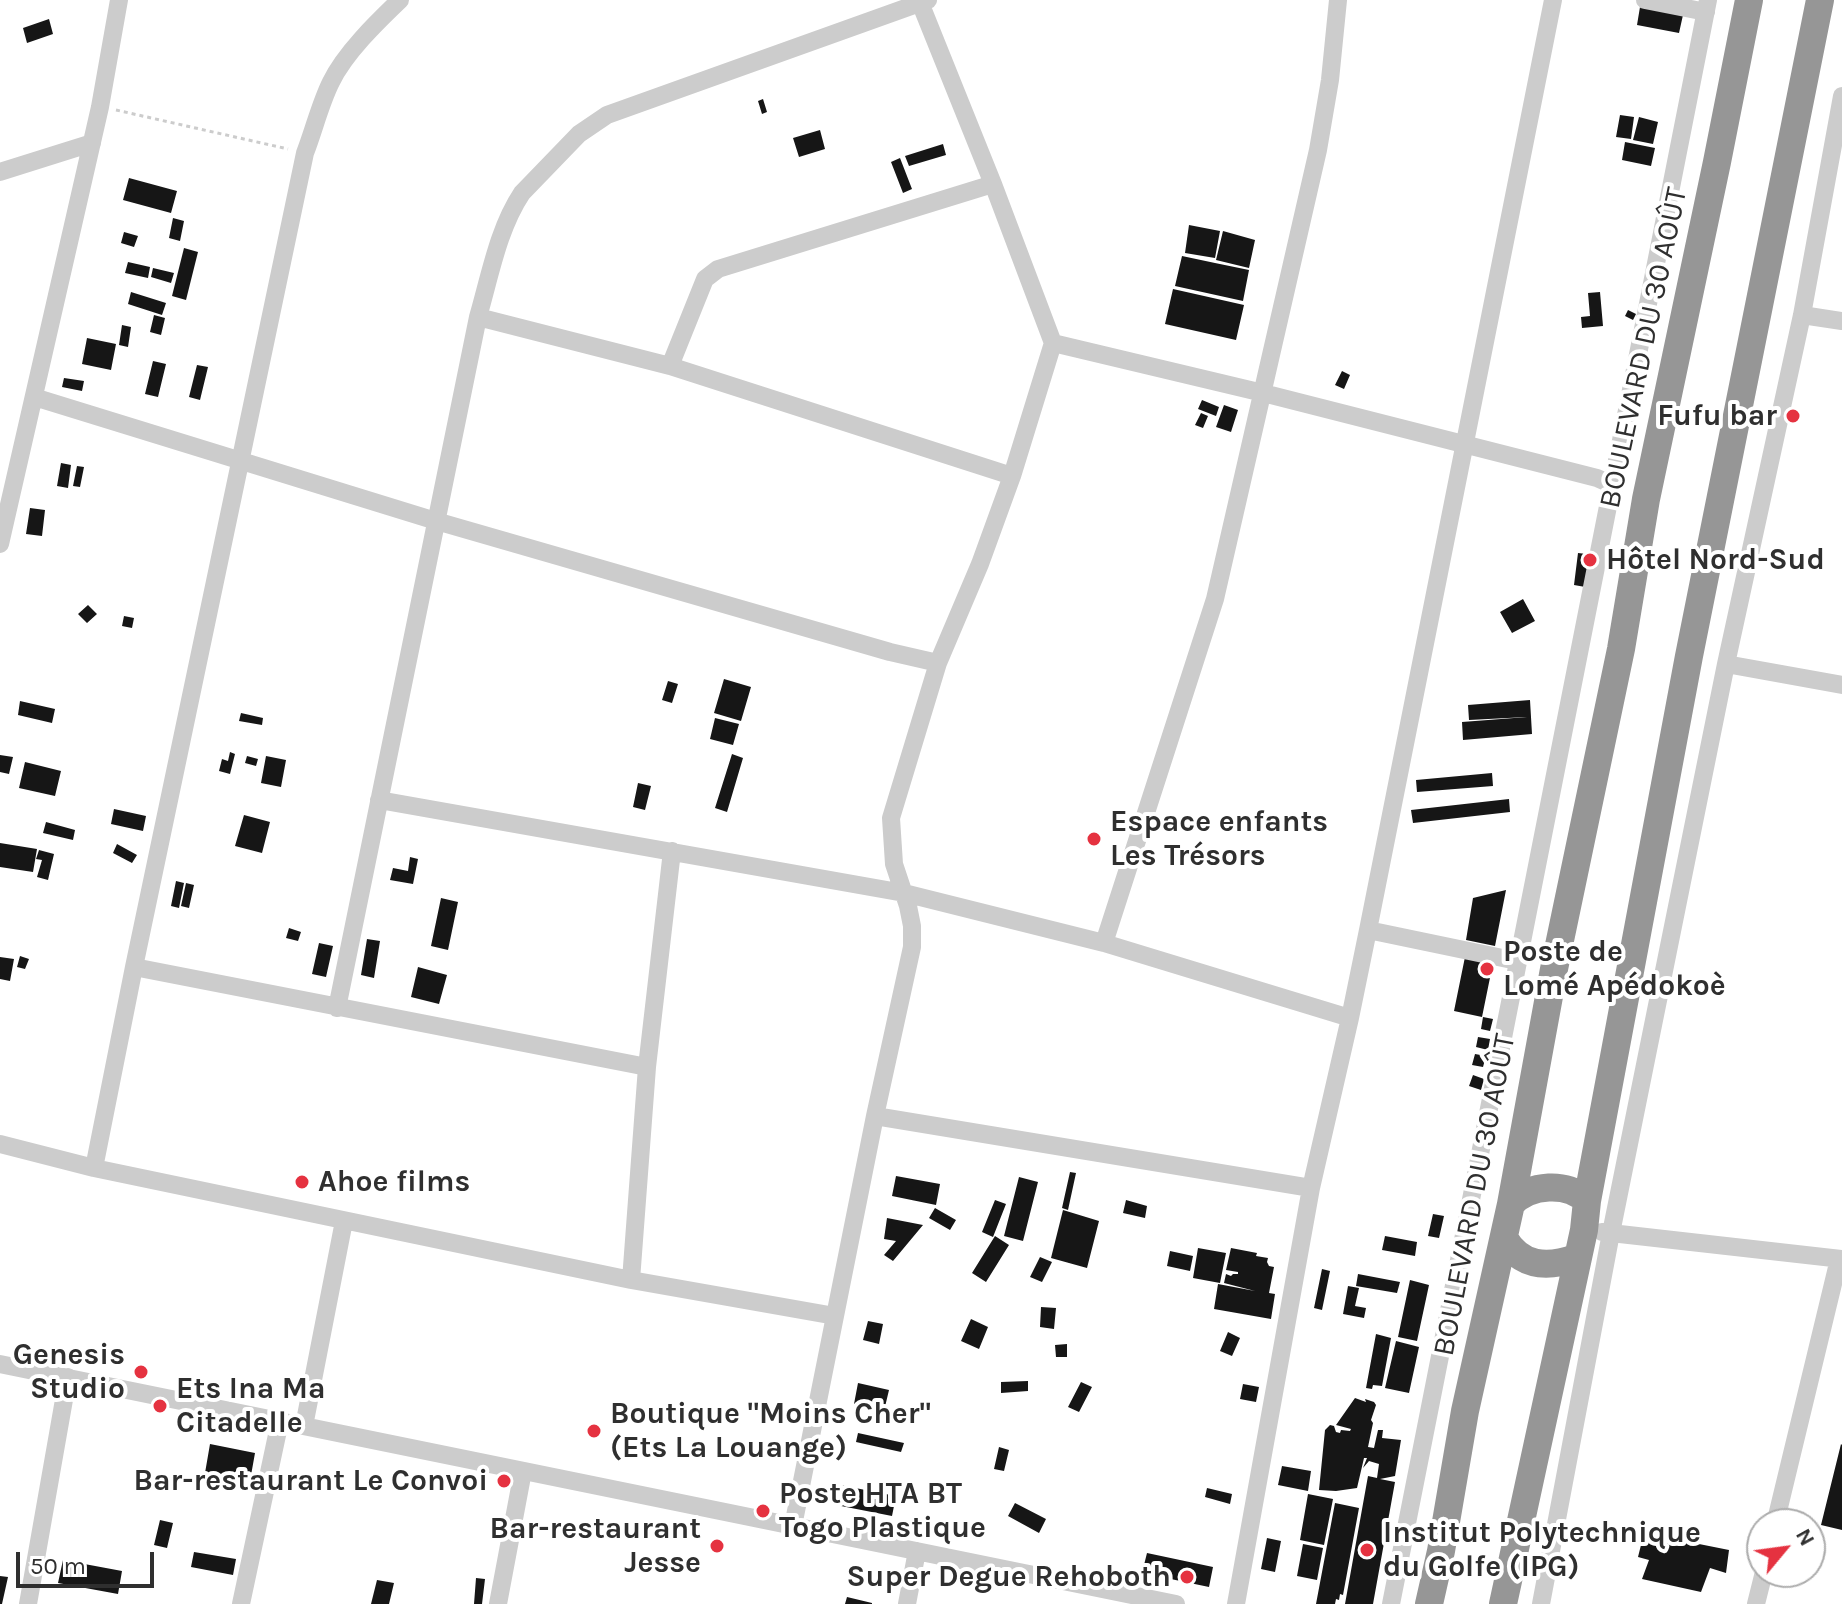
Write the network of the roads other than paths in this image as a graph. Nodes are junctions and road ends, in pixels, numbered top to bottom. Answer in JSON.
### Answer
{"nodes":[{"id":1,"x":119,"y":0,"type":"edge"},
{"id":2,"x":400,"y":0,"type":"edge"},
{"id":3,"x":1338,"y":0,"type":"edge"},
{"id":4,"x":1553,"y":0,"type":"edge"},
{"id":5,"x":1645,"y":0,"type":"edge"},
{"id":6,"x":1749,"y":0,"type":"edge"},
{"id":7,"x":1820,"y":0,"type":"edge"},
{"id":8,"x":922,"y":1,"type":"edge"},
{"id":9,"x":1707,"y":6,"type":"edge"},
{"id":10,"x":1842,"y":96,"type":"edge"},
{"id":11,"x":92,"y":143,"type":"junction"},
{"id":12,"x":0,"y":172,"type":"edge"},
{"id":13,"x":993,"y":184,"type":"junction"},
{"id":14,"x":1802,"y":315,"type":"junction"},
{"id":15,"x":478,"y":317,"type":"junction"},
{"id":16,"x":1842,"y":321,"type":"edge"},
{"id":17,"x":1053,"y":343,"type":"junction"},
{"id":18,"x":670,"y":366,"type":"junction"},
{"id":19,"x":1263,"y":393,"type":"junction"},
{"id":20,"x":34,"y":397,"type":"junction"},
{"id":21,"x":1466,"y":444,"type":"junction"},
{"id":22,"x":240,"y":461,"type":"junction"},
{"id":23,"x":1012,"y":476,"type":"junction"},
{"id":24,"x":1615,"y":486,"type":"junction"},
{"id":25,"x":436,"y":521,"type":"junction"},
{"id":26,"x":0,"y":544,"type":"edge"},
{"id":27,"x":938,"y":663,"type":"junction"},
{"id":28,"x":1726,"y":664,"type":"junction"},
{"id":29,"x":1842,"y":685,"type":"edge"},
{"id":30,"x":379,"y":800,"type":"junction"},
{"id":31,"x":672,"y":851,"type":"junction"},
{"id":32,"x":904,"y":893,"type":"junction"},
{"id":33,"x":1368,"y":930,"type":"junction"},
{"id":34,"x":1104,"y":943,"type":"junction"},
{"id":35,"x":1517,"y":961,"type":"junction"},
{"id":36,"x":134,"y":967,"type":"junction"},
{"id":37,"x":337,"y":1008,"type":"junction"},
{"id":38,"x":1350,"y":1018,"type":"junction"},
{"id":39,"x":647,"y":1067,"type":"junction"},
{"id":40,"x":875,"y":1116,"type":"junction"},
{"id":41,"x":0,"y":1144,"type":"edge"},
{"id":42,"x":94,"y":1168,"type":"junction"},
{"id":43,"x":1311,"y":1188,"type":"junction"},
{"id":44,"x":1587,"y":1201,"type":"junction"},
{"id":45,"x":1511,"y":1204,"type":"junction"},
{"id":46,"x":344,"y":1221,"type":"junction"},
{"id":47,"x":1597,"y":1231,"type":"junction"},
{"id":48,"x":1504,"y":1238,"type":"junction"},
{"id":49,"x":1576,"y":1258,"type":"junction"},
{"id":50,"x":1841,"y":1259,"type":"edge"},
{"id":51,"x":631,"y":1280,"type":"junction"},
{"id":52,"x":835,"y":1316,"type":"junction"},
{"id":53,"x":0,"y":1364,"type":"edge"},
{"id":54,"x":68,"y":1377,"type":"junction"},
{"id":55,"x":280,"y":1421,"type":"junction"},
{"id":56,"x":304,"y":1426,"type":"junction"},
{"id":57,"x":523,"y":1471,"type":"junction"},
{"id":58,"x":1779,"y":1508,"type":"edge"},
{"id":59,"x":793,"y":1526,"type":"junction"},
{"id":60,"x":917,"y":1551,"type":"junction"},
{"id":61,"x":28,"y":1604,"type":"edge"},
{"id":62,"x":241,"y":1604,"type":"edge"},
{"id":63,"x":498,"y":1604,"type":"edge"},
{"id":64,"x":907,"y":1604,"type":"edge"},
{"id":65,"x":1176,"y":1604,"type":"edge"},
{"id":66,"x":1236,"y":1604,"type":"edge"},
{"id":67,"x":1391,"y":1604,"type":"edge"},
{"id":68,"x":1429,"y":1604,"type":"edge"},
{"id":69,"x":1503,"y":1604,"type":"edge"},
{"id":70,"x":1541,"y":1604,"type":"edge"}],
"edges":[{"from":1,"to":11,"type":"street"},
{"from":2,"to":22,"type":"street"},
{"from":3,"to":19,"type":"street"},
{"from":4,"to":21,"type":"street"},
{"from":5,"to":9,"type":"street"},
{"from":6,"to":45,"type":"highway","name":"BOULEVARD DU 30 AOÛT"},
{"from":7,"to":44,"type":"highway"},
{"from":8,"to":13,"type":"street"},
{"from":8,"to":15,"type":"street"},
{"from":9,"to":24,"type":"street"},
{"from":10,"to":14,"type":"street"},
{"from":11,"to":12,"type":"street"},
{"from":11,"to":20,"type":"street"},
{"from":13,"to":17,"type":"street"},
{"from":13,"to":18,"type":"street"},
{"from":14,"to":16,"type":"street"},
{"from":14,"to":28,"type":"street"},
{"from":15,"to":18,"type":"street"},
{"from":15,"to":25,"type":"street"},
{"from":17,"to":19,"type":"street"},
{"from":17,"to":23,"type":"street"},
{"from":18,"to":23,"type":"street"},
{"from":19,"to":21,"type":"street"},
{"from":19,"to":34,"type":"street"},
{"from":20,"to":22,"type":"street"},
{"from":20,"to":26,"type":"street"},
{"from":21,"to":24,"type":"street"},
{"from":21,"to":33,"type":"street"},
{"from":22,"to":25,"type":"street"},
{"from":22,"to":36,"type":"street"},
{"from":23,"to":27,"type":"street"},
{"from":24,"to":35,"type":"street"},
{"from":25,"to":27,"type":"street"},
{"from":25,"to":30,"type":"street"},
{"from":27,"to":32,"type":"street"},
{"from":28,"to":29,"type":"street"},
{"from":28,"to":47,"type":"street"},
{"from":30,"to":31,"type":"street"},
{"from":30,"to":37,"type":"street"},
{"from":31,"to":32,"type":"street"},
{"from":31,"to":39,"type":"street"},
{"from":32,"to":34,"type":"street"},
{"from":32,"to":40,"type":"street"},
{"from":33,"to":35,"type":"street"},
{"from":33,"to":38,"type":"street"},
{"from":34,"to":38,"type":"street"},
{"from":35,"to":67,"type":"street"},
{"from":36,"to":37,"type":"street"},
{"from":36,"to":42,"type":"street"},
{"from":37,"to":39,"type":"street"},
{"from":38,"to":43,"type":"street"},
{"from":39,"to":51,"type":"street"},
{"from":40,"to":43,"type":"street"},
{"from":40,"to":52,"type":"street"},
{"from":41,"to":42,"type":"street"},
{"from":42,"to":46,"type":"street"},
{"from":43,"to":66,"type":"street"},
{"from":44,"to":45,"type":"highway"},
{"from":44,"to":47,"type":"highway"},
{"from":45,"to":48,"type":"highway","name":"BOULEVARD DU 30 AOÛT"},
{"from":46,"to":51,"type":"street"},
{"from":46,"to":56,"type":"street"},
{"from":47,"to":49,"type":"highway"},
{"from":47,"to":50,"type":"street"},
{"from":47,"to":70,"type":"street"},
{"from":48,"to":49,"type":"highway"},
{"from":48,"to":68,"type":"highway","name":"BOULEVARD DU 30 AOÛT"},
{"from":49,"to":69,"type":"highway"},
{"from":50,"to":58,"type":"street"},
{"from":51,"to":52,"type":"street"},
{"from":52,"to":59,"type":"street"},
{"from":53,"to":54,"type":"street"},
{"from":54,"to":55,"type":"street"},
{"from":54,"to":61,"type":"street"},
{"from":55,"to":56,"type":"street"},
{"from":55,"to":62,"type":"street"},
{"from":56,"to":57,"type":"street"},
{"from":57,"to":59,"type":"street"},
{"from":57,"to":63,"type":"street"},
{"from":59,"to":60,"type":"street"},
{"from":60,"to":64,"type":"street"},
{"from":60,"to":65,"type":"street"}]}
